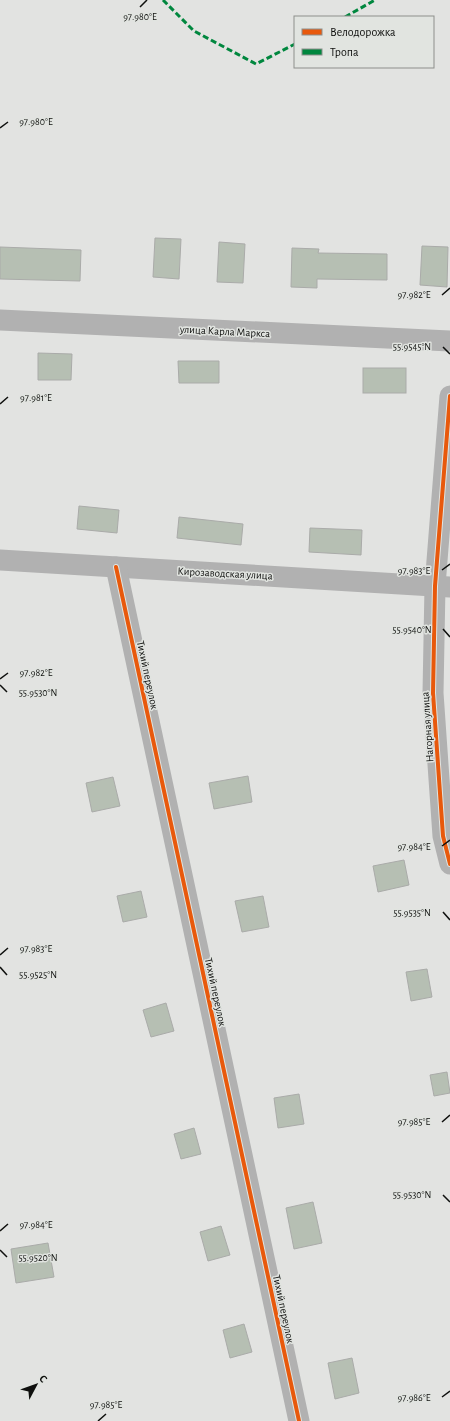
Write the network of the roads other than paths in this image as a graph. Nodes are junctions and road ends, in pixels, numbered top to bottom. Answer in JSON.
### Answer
{"nodes":[{"id":1,"x":0,"y":320,"type":"edge"},
{"id":2,"x":450,"y":341,"type":"edge"},
{"id":3,"x":450,"y":396,"type":"edge"},
{"id":4,"x":0,"y":560,"type":"edge"},
{"id":5,"x":116,"y":567,"type":"junction"},
{"id":6,"x":442,"y":586,"type":"edge"},
{"id":7,"x":450,"y":864,"type":"edge"},
{"id":8,"x":299,"y":1421,"type":"edge"}],
"edges":[{"from":1,"to":2,"type":"street","name":"улица Карла Маркса"},
{"from":3,"to":6,"type":"street","name":"Нагорная улица"},
{"from":4,"to":5,"type":"street","name":"Кирозаводская улица"},
{"from":5,"to":6,"type":"street","name":"Кирозаводская улица"},
{"from":5,"to":8,"type":"street","name":"Тихий переулок"},
{"from":6,"to":7,"type":"street","name":"Нагорная улица"}]}
